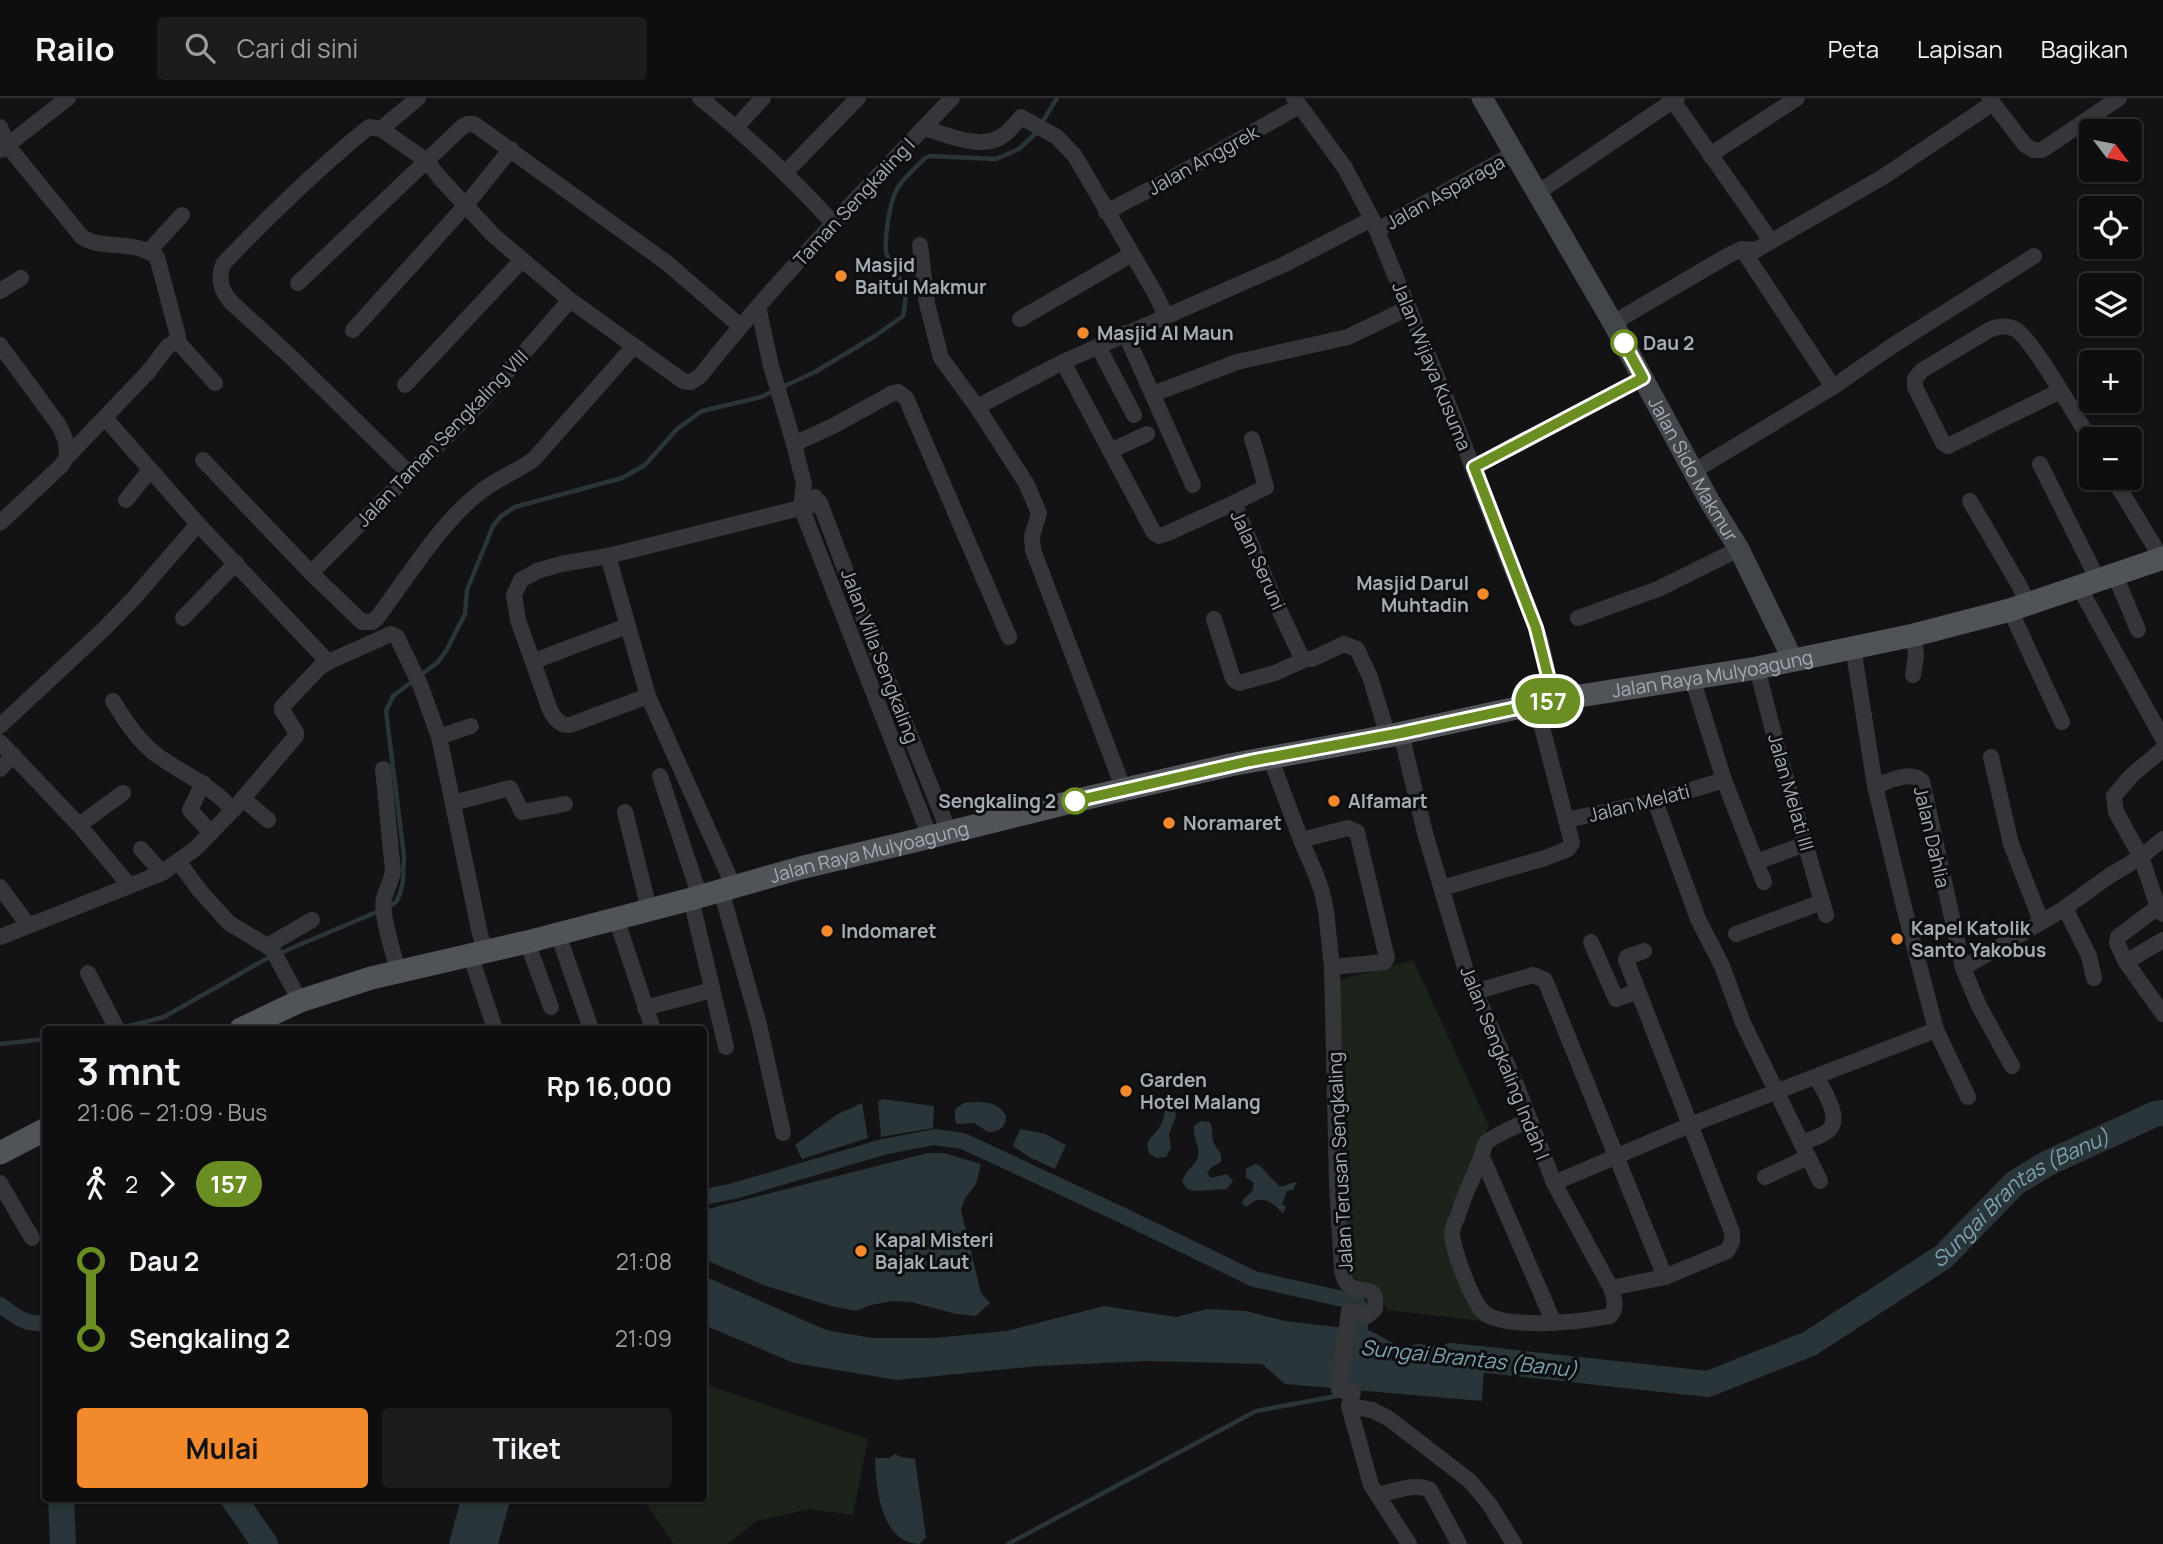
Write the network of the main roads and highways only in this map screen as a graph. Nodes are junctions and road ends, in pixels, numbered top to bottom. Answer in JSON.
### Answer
{"nodes":[{"id":1,"x":1482,"y":98,"type":"edge"},
{"id":2,"x":2162,"y":558,"type":"edge"},
{"id":3,"x":1793,"y":660,"type":"junction"},
{"id":4,"x":250,"y":1026,"type":"edge"},
{"id":5,"x":42,"y":1131,"type":"edge"},
{"id":6,"x":0,"y":1153,"type":"edge"}],
"edges":[{"from":1,"to":3,"type":"main road","name":"Jalan Sido Makmur"},
{"from":2,"to":3,"type":"main road","name":"Jalan Raya Mulyoagung"},
{"from":3,"to":4,"type":"main road","name":"Jalan Raya Mulyoagung"},
{"from":5,"to":6,"type":"main road"}]}
